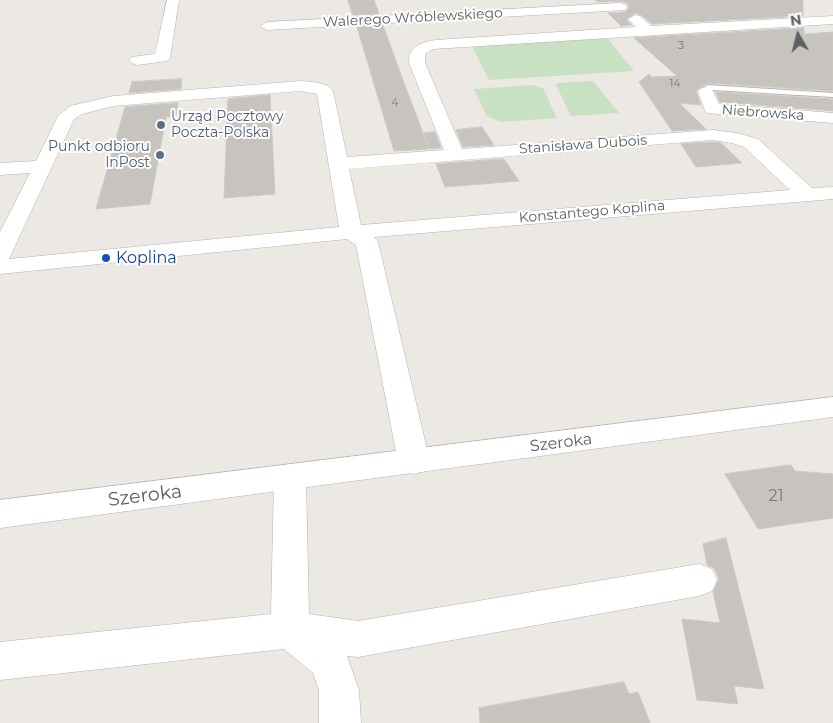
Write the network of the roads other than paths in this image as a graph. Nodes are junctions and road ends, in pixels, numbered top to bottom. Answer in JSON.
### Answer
{"nodes":[{"id":1,"x":173,"y":0,"type":"edge"},
{"id":2,"x":620,"y":3,"type":"edge"},
{"id":3,"x":833,"y":20,"type":"edge"},
{"id":4,"x":267,"y":26,"type":"dead end"},
{"id":5,"x":644,"y":27,"type":"junction"},
{"id":6,"x":137,"y":60,"type":"dead end"},
{"id":7,"x":706,"y":92,"type":"joint"},
{"id":8,"x":833,"y":95,"type":"edge"},
{"id":9,"x":833,"y":118,"type":"edge"},
{"id":10,"x":455,"y":155,"type":"junction"},
{"id":11,"x":337,"y":164,"type":"junction"},
{"id":12,"x":44,"y":166,"type":"junction"},
{"id":13,"x":0,"y":169,"type":"edge"},
{"id":14,"x":833,"y":193,"type":"edge"},
{"id":15,"x":807,"y":195,"type":"junction"},
{"id":16,"x":351,"y":232,"type":"junction"},
{"id":17,"x":0,"y":255,"type":"edge"},
{"id":18,"x":0,"y":267,"type":"edge"},
{"id":19,"x":833,"y":407,"type":"edge"},
{"id":20,"x":414,"y":462,"type":"junction"},
{"id":21,"x":290,"y":478,"type":"junction"},
{"id":22,"x":0,"y":514,"type":"edge"},
{"id":23,"x":699,"y":580,"type":"dead end"},
{"id":24,"x":290,"y":630,"type":"junction"},
{"id":25,"x":0,"y":661,"type":"edge"},
{"id":26,"x":340,"y":723,"type":"edge"}],
"edges":[{"from":1,"to":6,"type":"street"},
{"from":2,"to":4,"type":"street","name":"Walerego Wróblewskiego"},
{"from":2,"to":5,"type":"street"},
{"from":3,"to":5,"type":"street"},
{"from":5,"to":10,"type":"street"},
{"from":7,"to":8,"type":"lane"},
{"from":7,"to":9,"type":"street","name":"Niebrowska"},
{"from":10,"to":11,"type":"street","name":"Stanisława Dubois"},
{"from":10,"to":15,"type":"street","name":"Stanisława Dubois"},
{"from":11,"to":12,"type":"street"},
{"from":11,"to":16,"type":"street"},
{"from":12,"to":13,"type":"street"},
{"from":12,"to":17,"type":"street"},
{"from":14,"to":15,"type":"street","name":"Konstantego Koplina"},
{"from":15,"to":16,"type":"street","name":"Konstantego Koplina"},
{"from":16,"to":18,"type":"street","name":"Konstantego Koplina"},
{"from":16,"to":20,"type":"street"},
{"from":19,"to":20,"type":"street","name":"Szeroka"},
{"from":20,"to":21,"type":"street","name":"Szeroka"},
{"from":21,"to":22,"type":"street","name":"Szeroka"},
{"from":21,"to":24,"type":"street"},
{"from":23,"to":24,"type":"street"},
{"from":24,"to":25,"type":"street"},
{"from":24,"to":26,"type":"street"}]}
